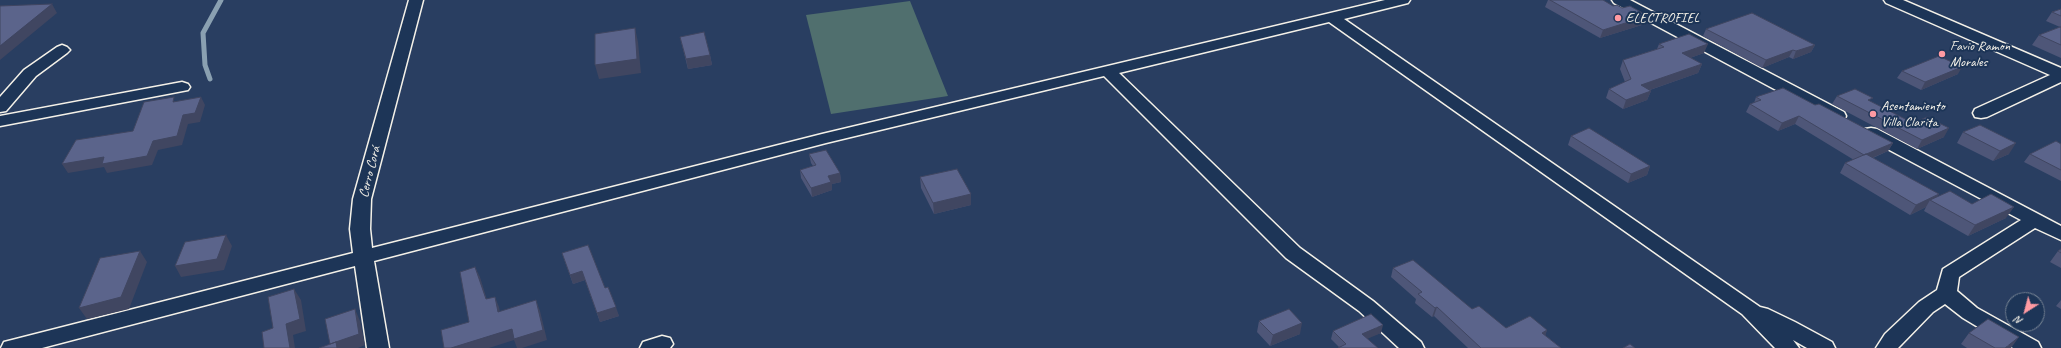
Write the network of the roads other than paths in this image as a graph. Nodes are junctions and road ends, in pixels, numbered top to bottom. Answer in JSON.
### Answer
{"nodes":[{"id":1,"x":416,"y":0,"type":"edge"},
{"id":2,"x":1403,"y":0,"type":"edge"},
{"id":3,"x":1619,"y":0,"type":"edge"},
{"id":4,"x":1891,"y":0,"type":"edge"},
{"id":5,"x":1332,"y":17,"type":"junction"},
{"id":6,"x":62,"y":50,"type":"dead end"},
{"id":7,"x":1108,"y":71,"type":"junction"},
{"id":8,"x":2061,"y":75,"type":"edge"},
{"id":9,"x":182,"y":87,"type":"dead end"},
{"id":10,"x":0,"y":107,"type":"edge"},
{"id":11,"x":1981,"y":112,"type":"dead end"},
{"id":12,"x":0,"y":121,"type":"edge"},
{"id":13,"x":2035,"y":220,"type":"junction"},
{"id":14,"x":2061,"y":234,"type":"edge"},
{"id":15,"x":363,"y":257,"type":"junction"},
{"id":16,"x":1946,"y":293,"type":"junction"},
{"id":17,"x":1749,"y":309,"type":"junction"},
{"id":18,"x":25,"y":346,"type":"edge"},
{"id":19,"x":378,"y":348,"type":"edge"},
{"id":20,"x":1413,"y":348,"type":"edge"},
{"id":21,"x":1788,"y":348,"type":"edge"},
{"id":22,"x":1824,"y":348,"type":"edge"},
{"id":23,"x":1887,"y":348,"type":"edge"},
{"id":24,"x":2030,"y":348,"type":"edge"}],
"edges":[{"from":1,"to":15,"type":"street","name":"Cerro Corá"},
{"from":2,"to":5,"type":"street"},
{"from":3,"to":13,"type":"street"},
{"from":4,"to":8,"type":"street"},
{"from":5,"to":7,"type":"street"},
{"from":5,"to":17,"type":"street"},
{"from":6,"to":10,"type":"street"},
{"from":7,"to":15,"type":"street"},
{"from":7,"to":20,"type":"street"},
{"from":8,"to":11,"type":"street"},
{"from":9,"to":12,"type":"street"},
{"from":13,"to":14,"type":"street"},
{"from":13,"to":16,"type":"street"},
{"from":15,"to":18,"type":"street"},
{"from":15,"to":19,"type":"street","name":"Cerro Corá"},
{"from":16,"to":23,"type":"street"},
{"from":16,"to":24,"type":"street"},
{"from":17,"to":21,"type":"street"},
{"from":17,"to":22,"type":"street"}]}
